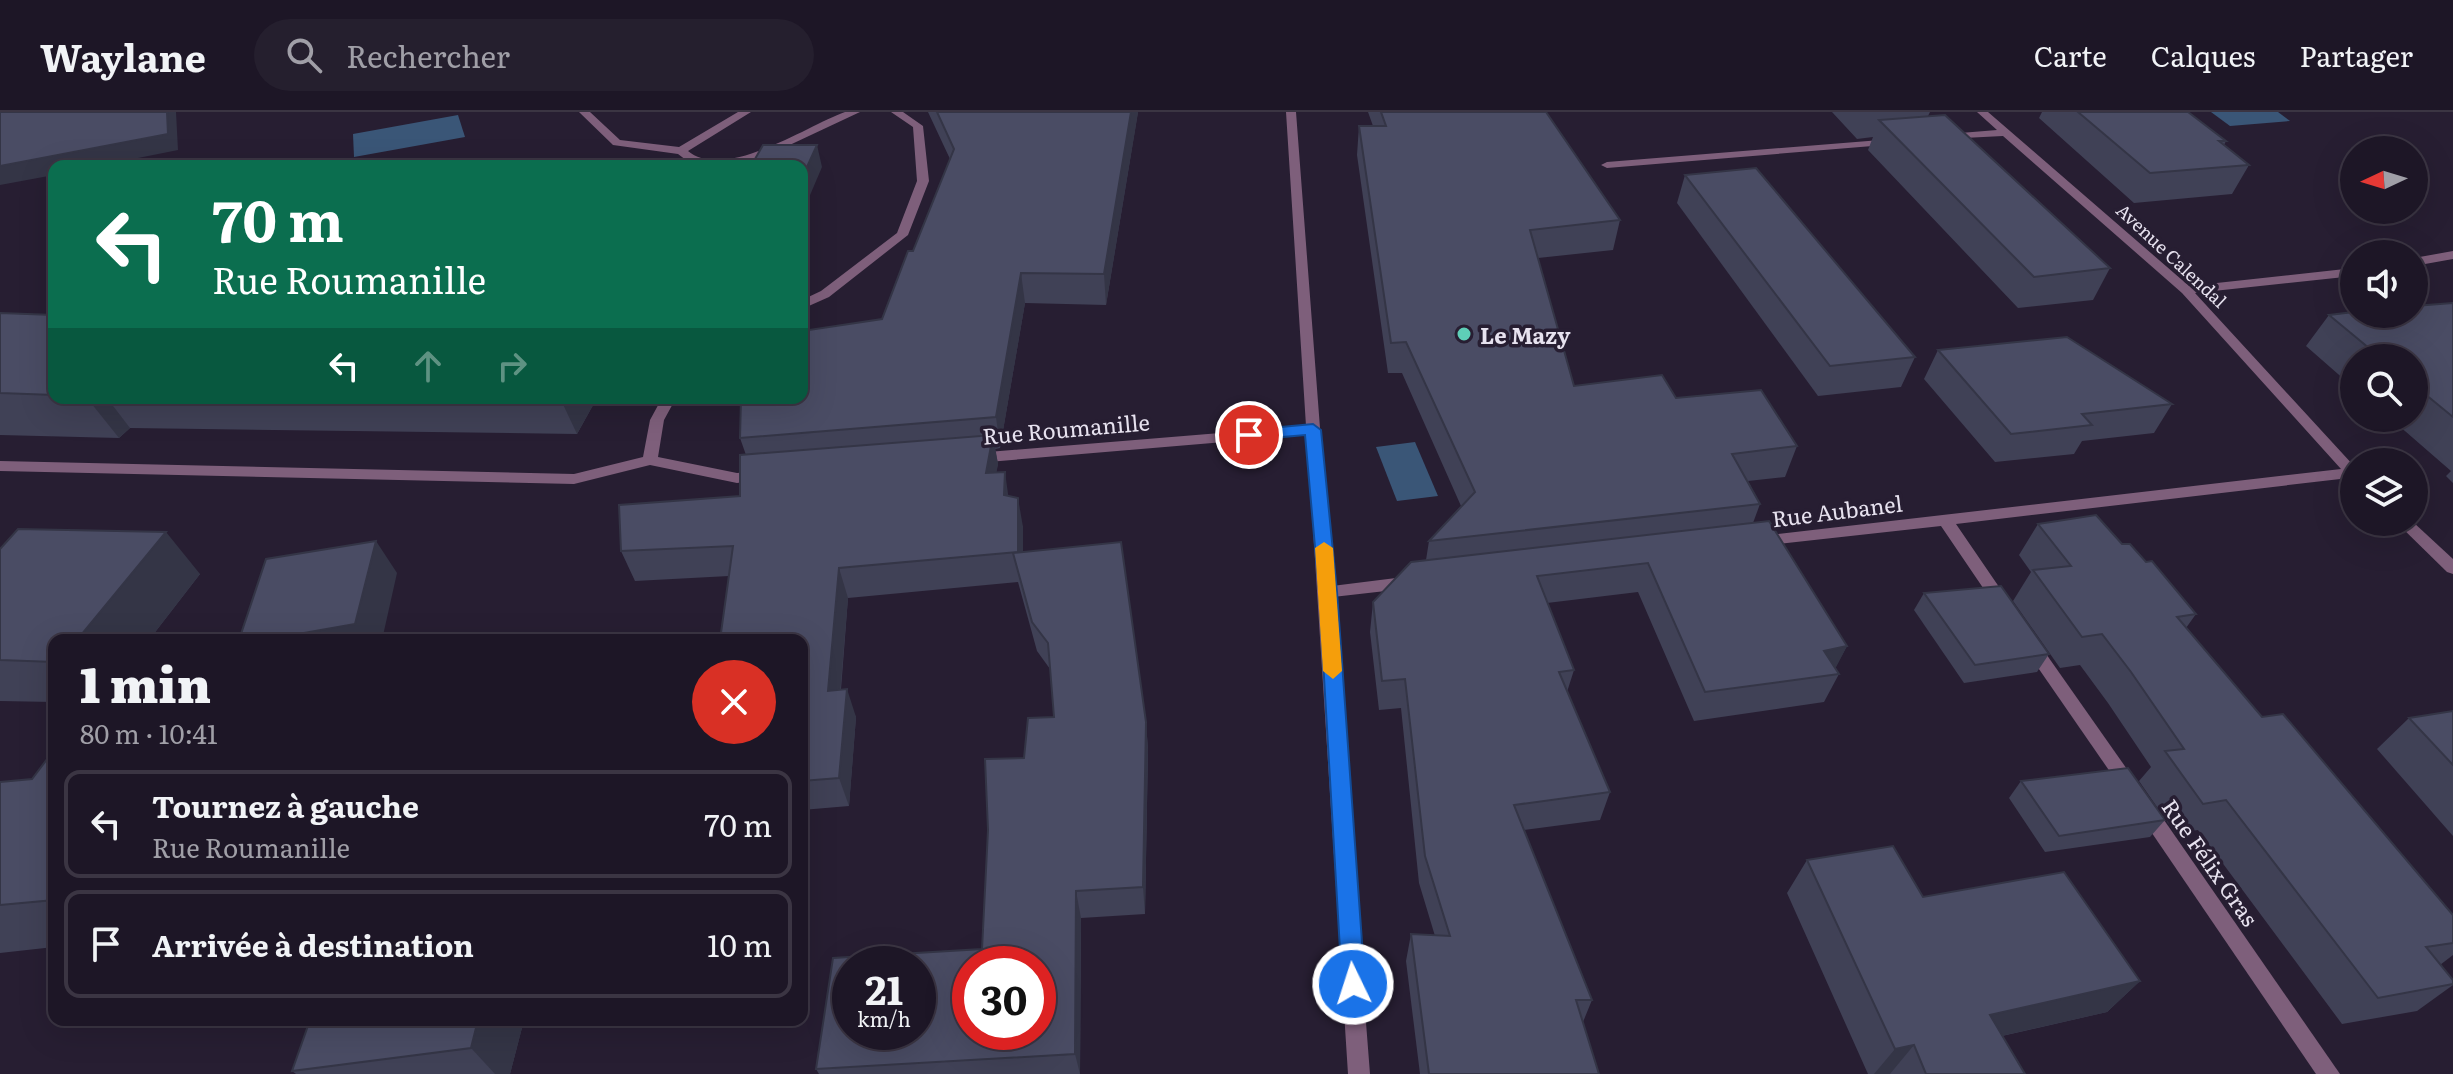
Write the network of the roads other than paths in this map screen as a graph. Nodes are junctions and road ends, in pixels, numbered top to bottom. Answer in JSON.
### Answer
{"nodes":[{"id":1,"x":584,"y":112,"type":"edge"},
{"id":2,"x":746,"y":112,"type":"edge"},
{"id":3,"x":855,"y":112,"type":"edge"},
{"id":4,"x":896,"y":112,"type":"edge"},
{"id":5,"x":1291,"y":112,"type":"edge"},
{"id":6,"x":1982,"y":112,"type":"edge"},
{"id":7,"x":2006,"y":133,"type":"junction"},
{"id":8,"x":1929,"y":139,"type":"edge"},
{"id":9,"x":1914,"y":140,"type":"edge"},
{"id":10,"x":681,"y":151,"type":"junction"},
{"id":11,"x":693,"y":160,"type":"edge"},
{"id":12,"x":740,"y":160,"type":"edge"},
{"id":13,"x":1607,"y":165,"type":"dead end"},
{"id":14,"x":2453,"y":255,"type":"edge"},
{"id":15,"x":2428,"y":259,"type":"edge"},
{"id":16,"x":2340,"y":274,"type":"edge"},
{"id":17,"x":2186,"y":290,"type":"junction"},
{"id":18,"x":808,"y":302,"type":"edge"},
{"id":19,"x":666,"y":404,"type":"edge"},
{"id":20,"x":1313,"y":430,"type":"junction"},
{"id":21,"x":963,"y":459,"type":"edge"},
{"id":22,"x":650,"y":460,"type":"junction"},
{"id":23,"x":2340,"y":460,"type":"edge"},
{"id":24,"x":0,"y":466,"type":"edge"},
{"id":25,"x":781,"y":474,"type":"edge"},
{"id":26,"x":2340,"y":475,"type":"edge"},
{"id":27,"x":1945,"y":520,"type":"junction"},
{"id":28,"x":2419,"y":536,"type":"edge"},
{"id":29,"x":1739,"y":544,"type":"edge"},
{"id":30,"x":2453,"y":568,"type":"edge"},
{"id":31,"x":1423,"y":581,"type":"edge"},
{"id":32,"x":1328,"y":592,"type":"junction"},
{"id":33,"x":1359,"y":1074,"type":"edge"},
{"id":34,"x":2329,"y":1074,"type":"edge"}],
"edges":[{"from":1,"to":10,"type":"street"},
{"from":2,"to":10,"type":"street"},
{"from":3,"to":12,"type":"street"},
{"from":4,"to":18,"type":"street"},
{"from":5,"to":20,"type":"street"},
{"from":6,"to":7,"type":"street","name":"Avenue Calendal"},
{"from":7,"to":8,"type":"street"},
{"from":7,"to":17,"type":"street","name":"Avenue Calendal"},
{"from":9,"to":13,"type":"street"},
{"from":10,"to":11,"type":"street"},
{"from":14,"to":15,"type":"street"},
{"from":16,"to":17,"type":"street"},
{"from":17,"to":23,"type":"street","name":"Avenue Calendal"},
{"from":19,"to":22,"type":"street"},
{"from":20,"to":21,"type":"street","name":"Rue Roumanille"},
{"from":20,"to":32,"type":"street"},
{"from":22,"to":24,"type":"street"},
{"from":22,"to":25,"type":"street"},
{"from":26,"to":27,"type":"street","name":"Rue Aubanel"},
{"from":27,"to":29,"type":"street","name":"Rue Aubanel"},
{"from":27,"to":34,"type":"street","name":"Rue Félix Gras"},
{"from":28,"to":30,"type":"street"},
{"from":31,"to":32,"type":"street"},
{"from":32,"to":33,"type":"street"}]}
